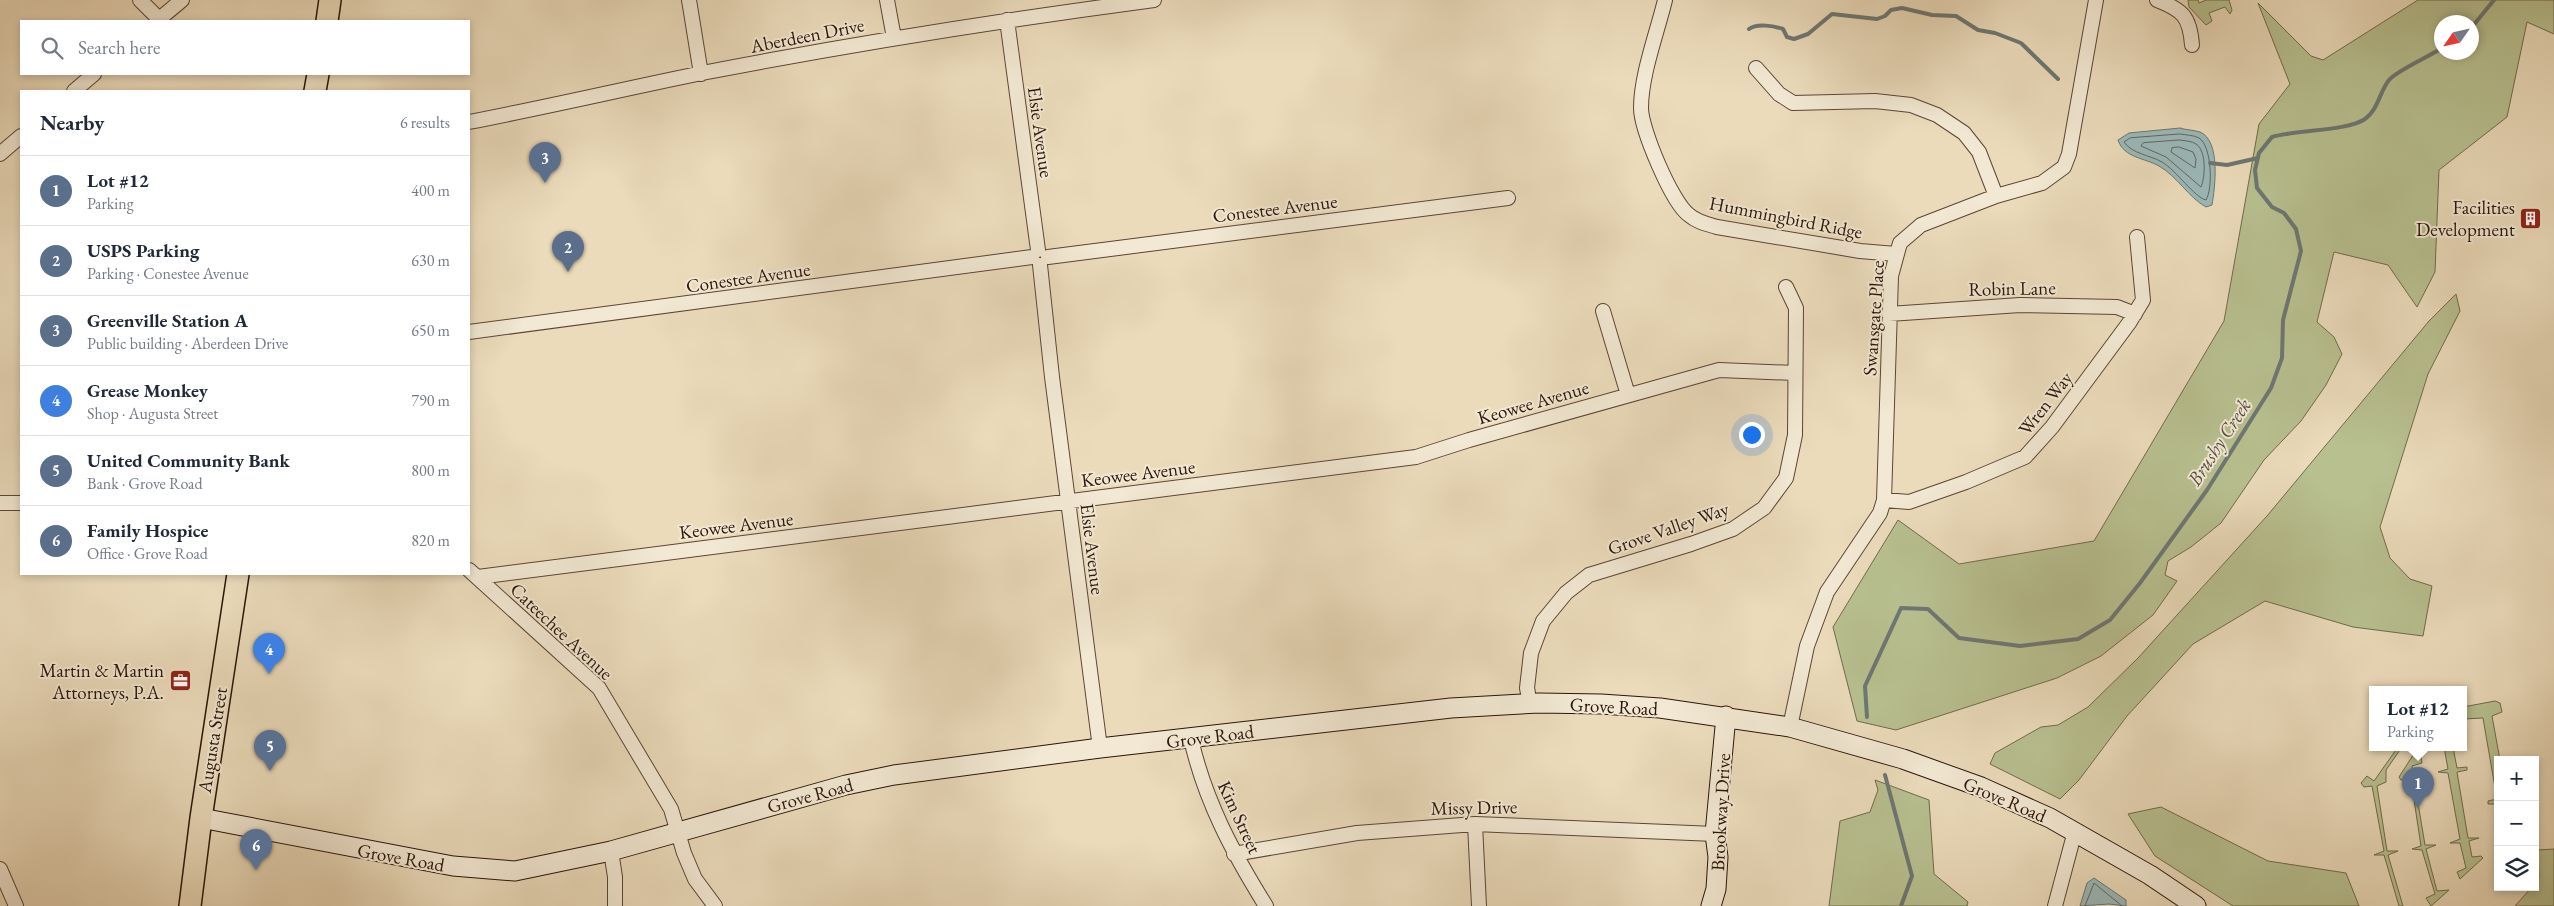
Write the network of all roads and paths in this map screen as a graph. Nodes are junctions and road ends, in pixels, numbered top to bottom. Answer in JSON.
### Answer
{"nodes":[{"id":1,"x":140,"y":0,"type":"edge"},
{"id":2,"x":182,"y":0,"type":"edge"},
{"id":3,"x":330,"y":0,"type":"edge"},
{"id":4,"x":689,"y":0,"type":"edge"},
{"id":5,"x":887,"y":0,"type":"edge"},
{"id":6,"x":1154,"y":0,"type":"edge"},
{"id":7,"x":1665,"y":0,"type":"edge"},
{"id":8,"x":2096,"y":0,"type":"edge"},
{"id":9,"x":2157,"y":0,"type":"edge"},
{"id":10,"x":158,"y":20,"type":"edge"},
{"id":11,"x":327,"y":20,"type":"edge"},
{"id":12,"x":1007,"y":20,"type":"junction"},
{"id":13,"x":894,"y":38,"type":"junction"},
{"id":14,"x":2192,"y":46,"type":"dead end"},
{"id":15,"x":1756,"y":68,"type":"dead end"},
{"id":16,"x":701,"y":74,"type":"junction"},
{"id":17,"x":93,"y":75,"type":"edge"},
{"id":18,"x":318,"y":75,"type":"edge"},
{"id":19,"x":75,"y":90,"type":"edge"},
{"id":20,"x":315,"y":90,"type":"edge"},
{"id":21,"x":470,"y":122,"type":"edge"},
{"id":22,"x":20,"y":137,"type":"edge"},
{"id":23,"x":0,"y":154,"type":"edge"},
{"id":24,"x":1996,"y":196,"type":"junction"},
{"id":25,"x":1508,"y":198,"type":"dead end"},
{"id":26,"x":2136,"y":237,"type":"dead end"},
{"id":27,"x":1896,"y":254,"type":"junction"},
{"id":28,"x":1040,"y":257,"type":"junction"},
{"id":29,"x":1786,"y":286,"type":"dead end"},
{"id":30,"x":1603,"y":312,"type":"dead end"},
{"id":31,"x":1889,"y":314,"type":"junction"},
{"id":32,"x":2135,"y":314,"type":"junction"},
{"id":33,"x":470,"y":332,"type":"edge"},
{"id":34,"x":1794,"y":373,"type":"junction"},
{"id":35,"x":1628,"y":395,"type":"junction"},
{"id":36,"x":1884,"y":500,"type":"junction"},
{"id":37,"x":1068,"y":501,"type":"junction"},
{"id":38,"x":0,"y":503,"type":"edge"},
{"id":39,"x":20,"y":503,"type":"edge"},
{"id":40,"x":473,"y":573,"type":"edge"},
{"id":41,"x":238,"y":575,"type":"edge"},
{"id":42,"x":1530,"y":704,"type":"junction"},
{"id":43,"x":1726,"y":716,"type":"junction"},
{"id":44,"x":1790,"y":727,"type":"junction"},
{"id":45,"x":1191,"y":739,"type":"junction"},
{"id":46,"x":1100,"y":748,"type":"junction"},
{"id":47,"x":201,"y":818,"type":"junction"},
{"id":48,"x":1475,"y":824,"type":"junction"},
{"id":49,"x":2075,"y":831,"type":"junction"},
{"id":50,"x":678,"y":832,"type":"junction"},
{"id":51,"x":1716,"y":834,"type":"junction"},
{"id":52,"x":611,"y":851,"type":"junction"},
{"id":53,"x":1234,"y":854,"type":"junction"},
{"id":54,"x":0,"y":869,"type":"edge"},
{"id":55,"x":16,"y":906,"type":"edge"},
{"id":56,"x":190,"y":906,"type":"edge"},
{"id":57,"x":615,"y":906,"type":"edge"},
{"id":58,"x":715,"y":906,"type":"edge"},
{"id":59,"x":1266,"y":906,"type":"edge"},
{"id":60,"x":1479,"y":906,"type":"edge"},
{"id":61,"x":1711,"y":906,"type":"edge"},
{"id":62,"x":2055,"y":906,"type":"edge"},
{"id":63,"x":2196,"y":906,"type":"edge"}],
"edges":[{"from":1,"to":10,"type":"street"},
{"from":2,"to":10,"type":"street"},
{"from":3,"to":11,"type":"main road"},
{"from":4,"to":16,"type":"street"},
{"from":5,"to":13,"type":"street"},
{"from":6,"to":12,"type":"street","name":"Aberdeen Drive"},
{"from":7,"to":27,"type":"street","name":"Hummingbird Ridge"},
{"from":8,"to":24,"type":"street","name":"Swansgate Place"},
{"from":9,"to":14,"type":"street"},
{"from":12,"to":13,"type":"street","name":"Aberdeen Drive"},
{"from":12,"to":28,"type":"street","name":"Elsie Avenue"},
{"from":13,"to":16,"type":"street","name":"Aberdeen Drive"},
{"from":15,"to":24,"type":"street"},
{"from":16,"to":21,"type":"street","name":"Aberdeen Drive"},
{"from":17,"to":19,"type":"street"},
{"from":18,"to":20,"type":"main road"},
{"from":22,"to":23,"type":"street"},
{"from":24,"to":27,"type":"street","name":"Swansgate Place"},
{"from":25,"to":28,"type":"street","name":"Conestee Avenue"},
{"from":26,"to":32,"type":"street","name":"Wren Way"},
{"from":27,"to":31,"type":"street","name":"Swansgate Place"},
{"from":28,"to":33,"type":"street","name":"Conestee Avenue"},
{"from":28,"to":37,"type":"street","name":"Elsie Avenue"},
{"from":29,"to":34,"type":"street","name":"Grove Valley Way"},
{"from":30,"to":35,"type":"street"},
{"from":31,"to":32,"type":"street","name":"Robin Lane"},
{"from":31,"to":36,"type":"street","name":"Swansgate Place"},
{"from":32,"to":36,"type":"street","name":"Wren Way"},
{"from":34,"to":35,"type":"street","name":"Keowee Avenue"},
{"from":34,"to":42,"type":"street","name":"Grove Valley Way"},
{"from":35,"to":37,"type":"street","name":"Keowee Avenue"},
{"from":36,"to":44,"type":"street","name":"Swansgate Place"},
{"from":37,"to":40,"type":"street","name":"Keowee Avenue"},
{"from":37,"to":46,"type":"street","name":"Elsie Avenue"},
{"from":38,"to":39,"type":"street"},
{"from":40,"to":50,"type":"street","name":"Cateechee Avenue"},
{"from":41,"to":47,"type":"main road","name":"Augusta Street"},
{"from":42,"to":43,"type":"main road","name":"Grove Road"},
{"from":42,"to":45,"type":"main road","name":"Grove Road"},
{"from":43,"to":44,"type":"main road","name":"Grove Road"},
{"from":43,"to":51,"type":"main road","name":"Brookway Drive"},
{"from":44,"to":49,"type":"main road","name":"Grove Road"},
{"from":45,"to":46,"type":"main road","name":"Grove Road"},
{"from":45,"to":53,"type":"street","name":"Kim Street"},
{"from":46,"to":50,"type":"main road","name":"Grove Road"},
{"from":47,"to":52,"type":"main road","name":"Grove Road"},
{"from":47,"to":56,"type":"main road","name":"Augusta Street"},
{"from":48,"to":51,"type":"street","name":"Missy Drive"},
{"from":48,"to":53,"type":"street","name":"Missy Drive"},
{"from":48,"to":60,"type":"street"},
{"from":49,"to":62,"type":"street"},
{"from":49,"to":63,"type":"main road","name":"Grove Road"},
{"from":50,"to":52,"type":"main road","name":"Grove Road"},
{"from":50,"to":58,"type":"street","name":"Cateechee Avenue"},
{"from":51,"to":61,"type":"main road","name":"Brookway Drive"},
{"from":52,"to":57,"type":"street"},
{"from":53,"to":59,"type":"street","name":"Kim Street"},
{"from":54,"to":55,"type":"street"}]}
